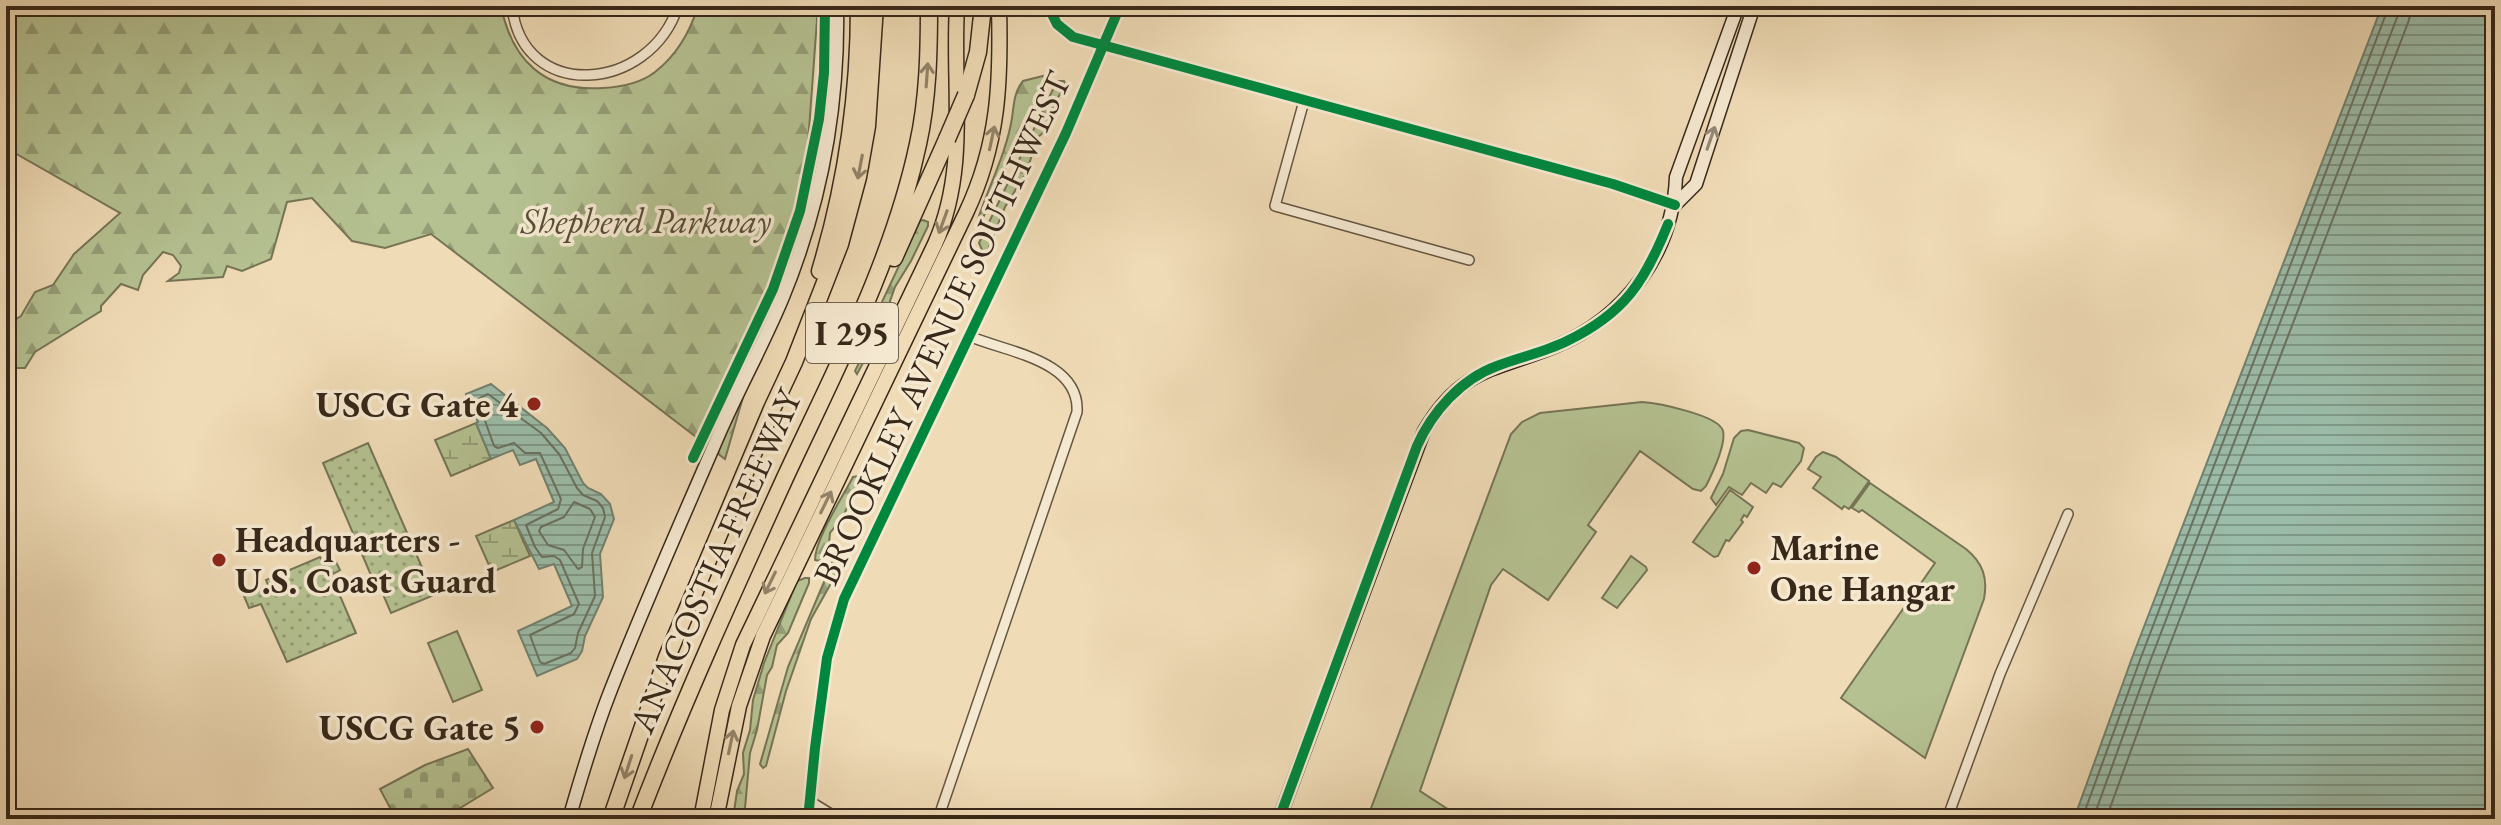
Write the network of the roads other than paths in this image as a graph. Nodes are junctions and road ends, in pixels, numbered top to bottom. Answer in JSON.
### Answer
{"nodes":[{"id":1,"x":512,"y":6,"type":"edge"},
{"id":2,"x":678,"y":6,"type":"edge"},
{"id":3,"x":837,"y":6,"type":"edge"},
{"id":4,"x":859,"y":6,"type":"edge"},
{"id":5,"x":875,"y":6,"type":"edge"},
{"id":6,"x":929,"y":6,"type":"edge"},
{"id":7,"x":957,"y":6,"type":"edge"},
{"id":8,"x":983,"y":6,"type":"edge"},
{"id":9,"x":999,"y":6,"type":"edge"},
{"id":10,"x":1048,"y":6,"type":"edge"},
{"id":11,"x":1120,"y":6,"type":"edge"},
{"id":12,"x":1738,"y":6,"type":"edge"},
{"id":13,"x":1754,"y":6,"type":"edge"},
{"id":14,"x":1104,"y":45,"type":"junction"},
{"id":15,"x":1304,"y":101,"type":"junction"},
{"id":16,"x":1675,"y":205,"type":"junction"},
{"id":17,"x":1469,"y":260,"type":"dead end"},
{"id":18,"x":969,"y":336,"type":"junction"},
{"id":19,"x":772,"y":409,"type":"junction"},
{"id":20,"x":2068,"y":514,"type":"dead end"},
{"id":21,"x":712,"y":642,"type":"junction"},
{"id":22,"x":811,"y":802,"type":"junction"},
{"id":23,"x":569,"y":819,"type":"edge"},
{"id":24,"x":611,"y":819,"type":"edge"},
{"id":25,"x":638,"y":819,"type":"edge"},
{"id":26,"x":701,"y":819,"type":"edge"},
{"id":27,"x":716,"y":819,"type":"edge"},
{"id":28,"x":808,"y":819,"type":"edge"},
{"id":29,"x":839,"y":819,"type":"edge"},
{"id":30,"x":938,"y":819,"type":"edge"},
{"id":31,"x":1279,"y":819,"type":"edge"},
{"id":32,"x":1947,"y":819,"type":"edge"}],
"edges":[{"from":1,"to":2,"type":"street"},
{"from":3,"to":23,"type":"street"},
{"from":4,"to":19,"type":"highway"},
{"from":5,"to":19,"type":"highway","name":"ANACOSTIA FREEWAY","number":"I 295","one_way":true},
{"from":21,"to":6,"type":"highway","name":"ANACOSTIA FREEWAY","number":"I 295","one_way":true},
{"from":7,"to":26,"type":"main road","one_way":true},
{"from":8,"to":21,"type":"highway","bridge":true},
{"from":27,"to":9,"type":"main road","one_way":true},
{"from":10,"to":14,"type":"street"},
{"from":11,"to":14,"type":"street","name":"BROOKLEY AVENUE SOUTHWEST"},
{"from":12,"to":16,"type":"street"},
{"from":16,"to":13,"type":"street","one_way":true},
{"from":14,"to":15,"type":"street"},
{"from":14,"to":18,"type":"street","name":"BROOKLEY AVENUE SOUTHWEST"},
{"from":15,"to":16,"type":"street"},
{"from":15,"to":17,"type":"street"},
{"from":16,"to":31,"type":"street"},
{"from":18,"to":22,"type":"street","name":"BROOKLEY AVENUE SOUTHWEST"},
{"from":18,"to":30,"type":"street"},
{"from":19,"to":24,"type":"highway","name":"ANACOSTIA FREEWAY","number":"I 295","one_way":true},
{"from":20,"to":32,"type":"street"},
{"from":21,"to":25,"type":"highway","name":"ANACOSTIA FREEWAY","number":"I 295"},
{"from":22,"to":28,"type":"street","name":"BROOKLEY AVENUE SOUTHWEST"},
{"from":22,"to":29,"type":"street"}]}
